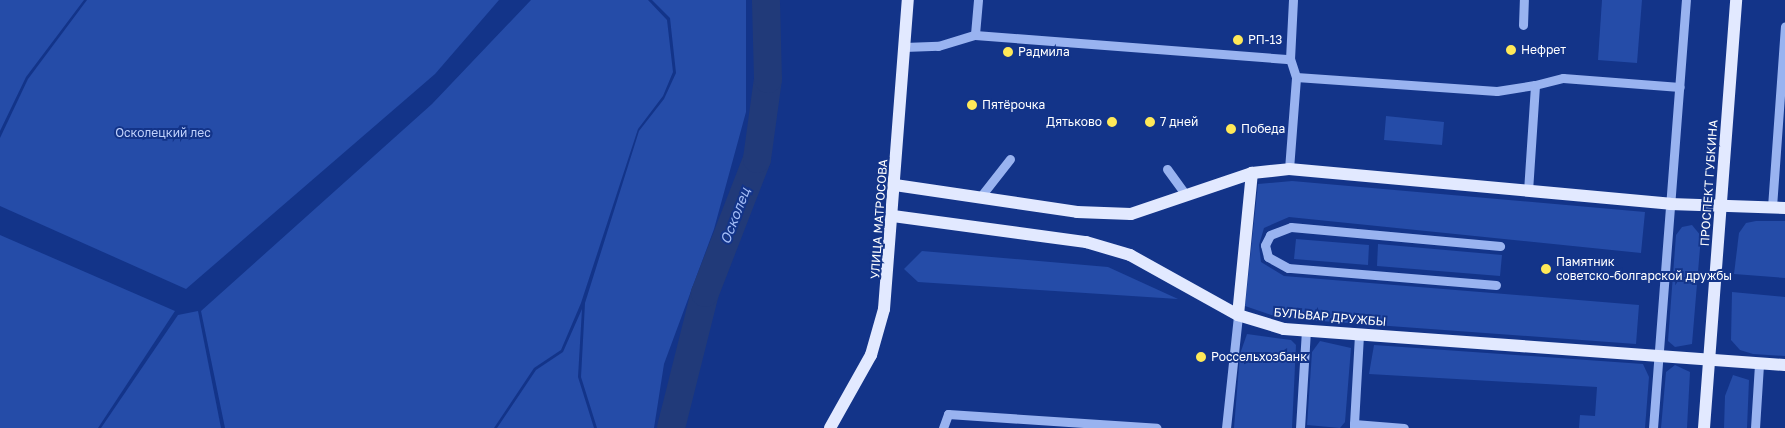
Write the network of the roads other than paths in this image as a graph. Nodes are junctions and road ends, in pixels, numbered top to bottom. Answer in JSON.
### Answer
{"nodes":[{"id":1,"x":908,"y":0,"type":"edge"},
{"id":2,"x":978,"y":0,"type":"edge"},
{"id":3,"x":1294,"y":0,"type":"edge"},
{"id":4,"x":1524,"y":0,"type":"edge"},
{"id":5,"x":1686,"y":0,"type":"edge"},
{"id":6,"x":1736,"y":0,"type":"edge"},
{"id":7,"x":1522,"y":25,"type":"dead end"},
{"id":8,"x":1785,"y":26,"type":"edge"},
{"id":9,"x":975,"y":35,"type":"junction"},
{"id":10,"x":904,"y":47,"type":"junction"},
{"id":11,"x":1290,"y":59,"type":"junction"},
{"id":12,"x":1296,"y":77,"type":"junction"},
{"id":13,"x":1535,"y":85,"type":"junction"},
{"id":14,"x":1680,"y":87,"type":"junction"},
{"id":15,"x":1010,"y":159,"type":"dead end"},
{"id":16,"x":1167,"y":169,"type":"dead end"},
{"id":17,"x":1289,"y":169,"type":"junction"},
{"id":18,"x":1252,"y":173,"type":"junction"},
{"id":19,"x":895,"y":185,"type":"junction"},
{"id":20,"x":1528,"y":191,"type":"junction"},
{"id":21,"x":1186,"y":195,"type":"junction"},
{"id":22,"x":981,"y":196,"type":"junction"},
{"id":23,"x":1670,"y":204,"type":"junction"},
{"id":24,"x":1721,"y":205,"type":"junction"},
{"id":25,"x":1778,"y":207,"type":"edge"},
{"id":26,"x":893,"y":216,"type":"junction"},
{"id":27,"x":1500,"y":246,"type":"dead end"},
{"id":28,"x":1496,"y":285,"type":"dead end"},
{"id":29,"x":1238,"y":315,"type":"junction"},
{"id":30,"x":1306,"y":330,"type":"junction"},
{"id":31,"x":1359,"y":334,"type":"junction"},
{"id":32,"x":1660,"y":356,"type":"junction"},
{"id":33,"x":1709,"y":360,"type":"junction"},
{"id":34,"x":1759,"y":364,"type":"junction"},
{"id":35,"x":1785,"y":365,"type":"edge"},
{"id":36,"x":1354,"y":426,"type":"edge"},
{"id":37,"x":830,"y":428,"type":"edge"},
{"id":38,"x":942,"y":428,"type":"edge"},
{"id":39,"x":1157,"y":428,"type":"edge"},
{"id":40,"x":1226,"y":428,"type":"edge"},
{"id":41,"x":1300,"y":428,"type":"edge"},
{"id":42,"x":1404,"y":428,"type":"edge"},
{"id":43,"x":1654,"y":428,"type":"edge"},
{"id":44,"x":1704,"y":428,"type":"edge"},
{"id":45,"x":1755,"y":428,"type":"edge"}],
"edges":[{"from":1,"to":10,"type":"main road","name":"УЛИЦА МАТРОСОВА"},
{"from":2,"to":9,"type":"street"},
{"from":3,"to":11,"type":"street"},
{"from":4,"to":7,"type":"street"},
{"from":5,"to":14,"type":"street"},
{"from":6,"to":24,"type":"main road","name":"ПРОСПЕКТ ГУБКИНА"},
{"from":8,"to":25,"type":"street"},
{"from":9,"to":10,"type":"street"},
{"from":9,"to":11,"type":"street"},
{"from":10,"to":19,"type":"main road","name":"УЛИЦА МАТРОСОВА"},
{"from":11,"to":12,"type":"street"},
{"from":12,"to":13,"type":"street"},
{"from":12,"to":17,"type":"street"},
{"from":13,"to":14,"type":"street"},
{"from":13,"to":20,"type":"street"},
{"from":14,"to":23,"type":"street"},
{"from":15,"to":22,"type":"street"},
{"from":16,"to":21,"type":"street"},
{"from":17,"to":18,"type":"main road"},
{"from":17,"to":20,"type":"main road"},
{"from":18,"to":21,"type":"main road"},
{"from":18,"to":29,"type":"main road"},
{"from":19,"to":22,"type":"main road"},
{"from":19,"to":26,"type":"main road","name":"УЛИЦА МАТРОСОВА"},
{"from":20,"to":23,"type":"main road"},
{"from":21,"to":22,"type":"main road"},
{"from":23,"to":24,"type":"main road"},
{"from":23,"to":32,"type":"street"},
{"from":24,"to":25,"type":"main road"},
{"from":24,"to":33,"type":"main road","name":"ПРОСПЕКТ ГУБКИНА"},
{"from":26,"to":29,"type":"main road","name":"БУЛЬВАР ДРУЖБЫ"},
{"from":26,"to":37,"type":"main road","name":"УЛИЦА МАТРОСОВА"},
{"from":27,"to":28,"type":"street"},
{"from":29,"to":30,"type":"main road","name":"БУЛЬВАР ДРУЖБЫ"},
{"from":29,"to":40,"type":"street"},
{"from":30,"to":31,"type":"main road","name":"БУЛЬВАР ДРУЖБЫ"},
{"from":30,"to":41,"type":"street"},
{"from":31,"to":32,"type":"main road","name":"БУЛЬВАР ДРУЖБЫ"},
{"from":31,"to":36,"type":"street"},
{"from":32,"to":33,"type":"main road","name":"БУЛЬВАР ДРУЖБЫ"},
{"from":32,"to":43,"type":"street"},
{"from":33,"to":34,"type":"main road","name":"БУЛЬВАР ДРУЖБЫ"},
{"from":33,"to":44,"type":"main road","name":"ПРОСПЕКТ ГУБКИНА"},
{"from":34,"to":35,"type":"main road","name":"БУЛЬВАР ДРУЖБЫ"},
{"from":34,"to":45,"type":"street"},
{"from":36,"to":42,"type":"street"},
{"from":38,"to":39,"type":"street"}]}
